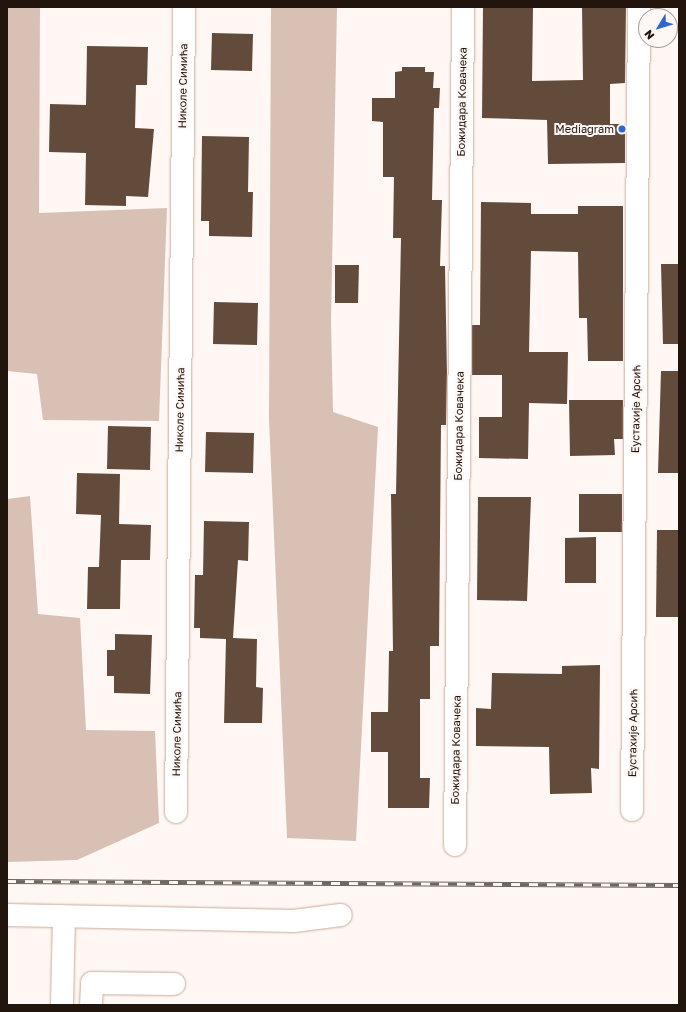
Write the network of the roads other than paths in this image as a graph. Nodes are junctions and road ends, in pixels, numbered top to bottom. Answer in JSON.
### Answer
{"nodes":[{"id":1,"x":184,"y":7,"type":"edge"},
{"id":2,"x":463,"y":7,"type":"edge"},
{"id":3,"x":639,"y":7,"type":"edge"},
{"id":4,"x":632,"y":810,"type":"dead end"},
{"id":5,"x":176,"y":812,"type":"dead end"},
{"id":6,"x":455,"y":845,"type":"dead end"},
{"id":7,"x":7,"y":915,"type":"edge"},
{"id":8,"x":341,"y":915,"type":"dead end"},
{"id":9,"x":64,"y":917,"type":"junction"},
{"id":10,"x":174,"y":984,"type":"dead end"},
{"id":11,"x":62,"y":1005,"type":"edge"},
{"id":12,"x":91,"y":1005,"type":"edge"}],
"edges":[{"from":1,"to":5,"type":"street","name":"Николе Симића"},
{"from":2,"to":6,"type":"street","name":"Божидара Ковачека"},
{"from":3,"to":4,"type":"street","name":"Еустахије Арсић"},
{"from":7,"to":9,"type":"street"},
{"from":8,"to":9,"type":"street"},
{"from":9,"to":11,"type":"street"},
{"from":10,"to":12,"type":"street"}]}
